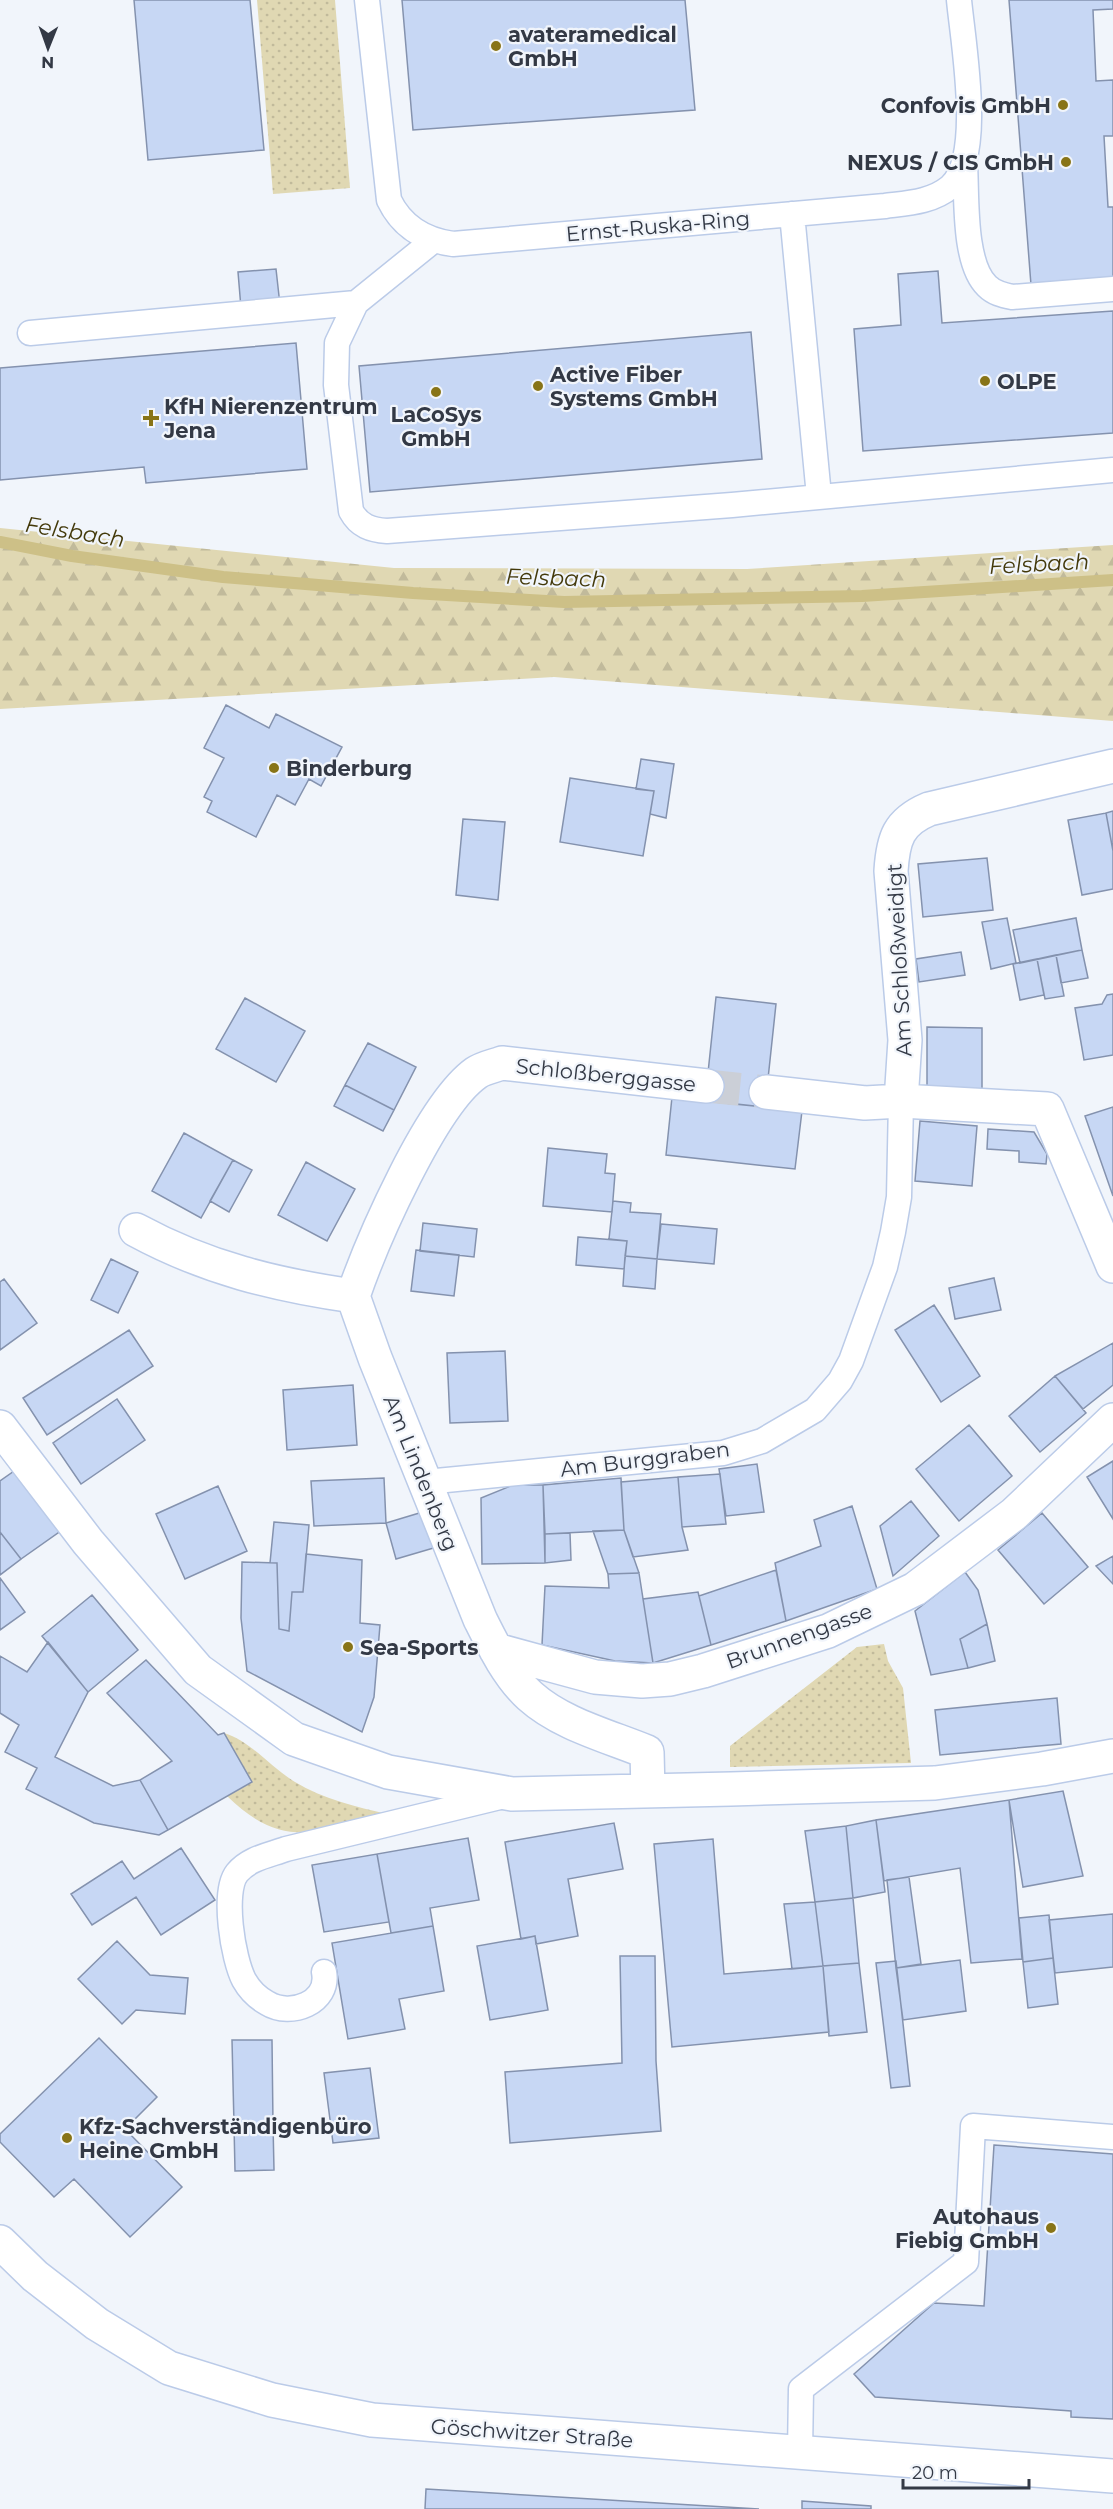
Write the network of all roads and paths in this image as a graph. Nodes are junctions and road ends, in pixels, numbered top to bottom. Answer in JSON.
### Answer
{"nodes":[{"id":1,"x":368,"y":0,"type":"edge"},
{"id":2,"x":959,"y":0,"type":"edge"},
{"id":3,"x":965,"y":164,"type":"junction"},
{"id":4,"x":792,"y":214,"type":"junction"},
{"id":5,"x":434,"y":240,"type":"junction"},
{"id":6,"x":1113,"y":289,"type":"edge"},
{"id":7,"x":356,"y":303,"type":"junction"},
{"id":8,"x":30,"y":333,"type":"dead end"},
{"id":9,"x":1113,"y":470,"type":"edge"},
{"id":10,"x":819,"y":496,"type":"junction"},
{"id":11,"x":1113,"y":766,"type":"edge"},
{"id":12,"x":706,"y":1086,"type":"tunnel mouth"},
{"id":13,"x":766,"y":1092,"type":"tunnel mouth"},
{"id":14,"x":901,"y":1101,"type":"junction"},
{"id":15,"x":136,"y":1230,"type":"dead end"},
{"id":16,"x":1113,"y":1266,"type":"edge"},
{"id":17,"x":353,"y":1296,"type":"junction"},
{"id":18,"x":1113,"y":1420,"type":"edge"},
{"id":19,"x":0,"y":1427,"type":"edge"},
{"id":20,"x":426,"y":1482,"type":"junction"},
{"id":21,"x":496,"y":1650,"type":"junction"},
{"id":22,"x":1113,"y":1756,"type":"edge"},
{"id":23,"x":648,"y":1791,"type":"junction"},
{"id":24,"x":512,"y":1794,"type":"junction"},
{"id":25,"x":324,"y":1972,"type":"dead end"},
{"id":26,"x":1113,"y":2137,"type":"edge"},
{"id":27,"x":0,"y":2242,"type":"edge"},
{"id":28,"x":800,"y":2452,"type":"junction"},
{"id":29,"x":1113,"y":2476,"type":"edge"}],
"edges":[{"from":1,"to":5,"type":"lane","name":"Ernst-Ruska-Ring"},
{"from":2,"to":3,"type":"lane","name":"Ernst-Ruska-Ring"},
{"from":3,"to":4,"type":"lane","name":"Ernst-Ruska-Ring"},
{"from":3,"to":6,"type":"lane"},
{"from":4,"to":5,"type":"lane","name":"Ernst-Ruska-Ring"},
{"from":4,"to":10,"type":"lane"},
{"from":5,"to":7,"type":"lane"},
{"from":7,"to":8,"type":"lane"},
{"from":7,"to":10,"type":"lane"},
{"from":9,"to":10,"type":"lane"},
{"from":11,"to":14,"type":"street","name":"Am Schloßweidigt"},
{"from":12,"to":17,"type":"street","name":"Schloßberggasse"},
{"from":13,"to":14,"type":"street"},
{"from":14,"to":16,"type":"street"},
{"from":14,"to":20,"type":"lane","name":"Am Burggraben"},
{"from":15,"to":17,"type":"street"},
{"from":17,"to":20,"type":"street","name":"Am Lindenberg"},
{"from":18,"to":21,"type":"street","name":"Brunnengasse"},
{"from":19,"to":24,"type":"street"},
{"from":20,"to":21,"type":"street","name":"Am Lindenberg"},
{"from":21,"to":23,"type":"street","name":"Am Lindenberg"},
{"from":22,"to":23,"type":"street"},
{"from":23,"to":24,"type":"street"},
{"from":24,"to":25,"type":"lane"},
{"from":26,"to":28,"type":"lane"},
{"from":27,"to":28,"type":"street","name":"Göschwitzer Straße"},
{"from":28,"to":29,"type":"street","name":"Göschwitzer Straße"}]}
